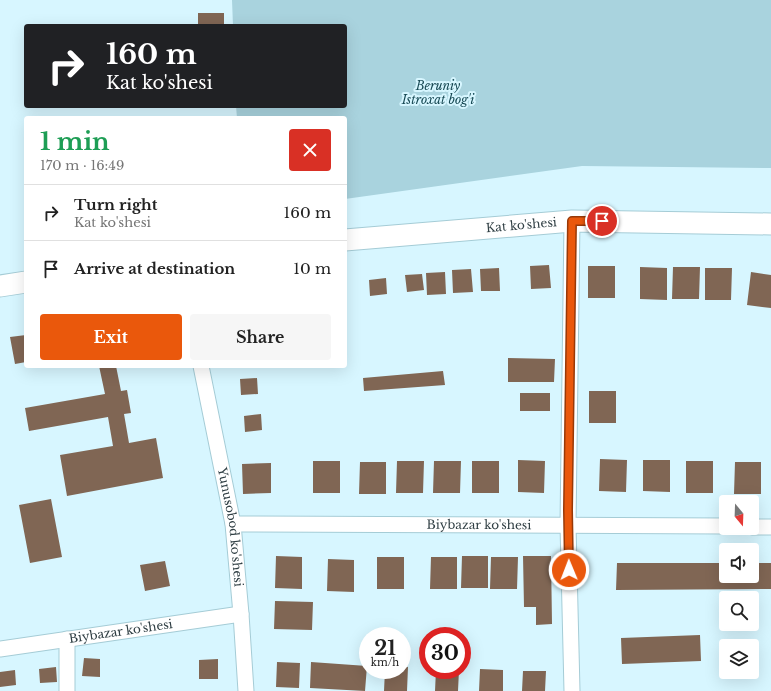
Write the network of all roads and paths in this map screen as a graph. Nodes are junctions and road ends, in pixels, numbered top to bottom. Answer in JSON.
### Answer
{"nodes":[{"id":1,"x":572,"y":221,"type":"junction"},
{"id":2,"x":771,"y":224,"type":"edge"},
{"id":3,"x":347,"y":240,"type":"edge"},
{"id":4,"x":24,"y":282,"type":"edge"},
{"id":5,"x":0,"y":286,"type":"edge"},
{"id":6,"x":201,"y":368,"type":"edge"},
{"id":7,"x":233,"y":524,"type":"junction"},
{"id":8,"x":568,"y":525,"type":"junction"},
{"id":9,"x":719,"y":526,"type":"edge"},
{"id":10,"x":759,"y":527,"type":"edge"},
{"id":11,"x":771,"y":527,"type":"edge"},
{"id":12,"x":241,"y":614,"type":"junction"},
{"id":13,"x":67,"y":639,"type":"junction"},
{"id":14,"x":0,"y":648,"type":"edge"},
{"id":15,"x":68,"y":691,"type":"edge"},
{"id":16,"x":246,"y":691,"type":"edge"},
{"id":17,"x":572,"y":691,"type":"edge"}],
"edges":[{"from":1,"to":2,"type":"street","name":"Kat ko'shesi"},
{"from":1,"to":3,"type":"street","name":"Kat ko'shesi"},
{"from":1,"to":8,"type":"street"},
{"from":4,"to":5,"type":"street"},
{"from":6,"to":7,"type":"street","name":"Yunusobod ko'shesi"},
{"from":7,"to":8,"type":"street","name":"Biybazar ko'shesi"},
{"from":7,"to":12,"type":"street","name":"Yunusobod ko'shesi"},
{"from":8,"to":9,"type":"street","name":"Biybazar ko'shesi"},
{"from":8,"to":17,"type":"street"},
{"from":10,"to":11,"type":"street"},
{"from":12,"to":13,"type":"street","name":"Biybazar ko'shesi"},
{"from":12,"to":16,"type":"street","name":"Yunusobod ko'shesi"},
{"from":13,"to":14,"type":"street","name":"Biybazar ko'shesi"},
{"from":13,"to":15,"type":"street"}]}
